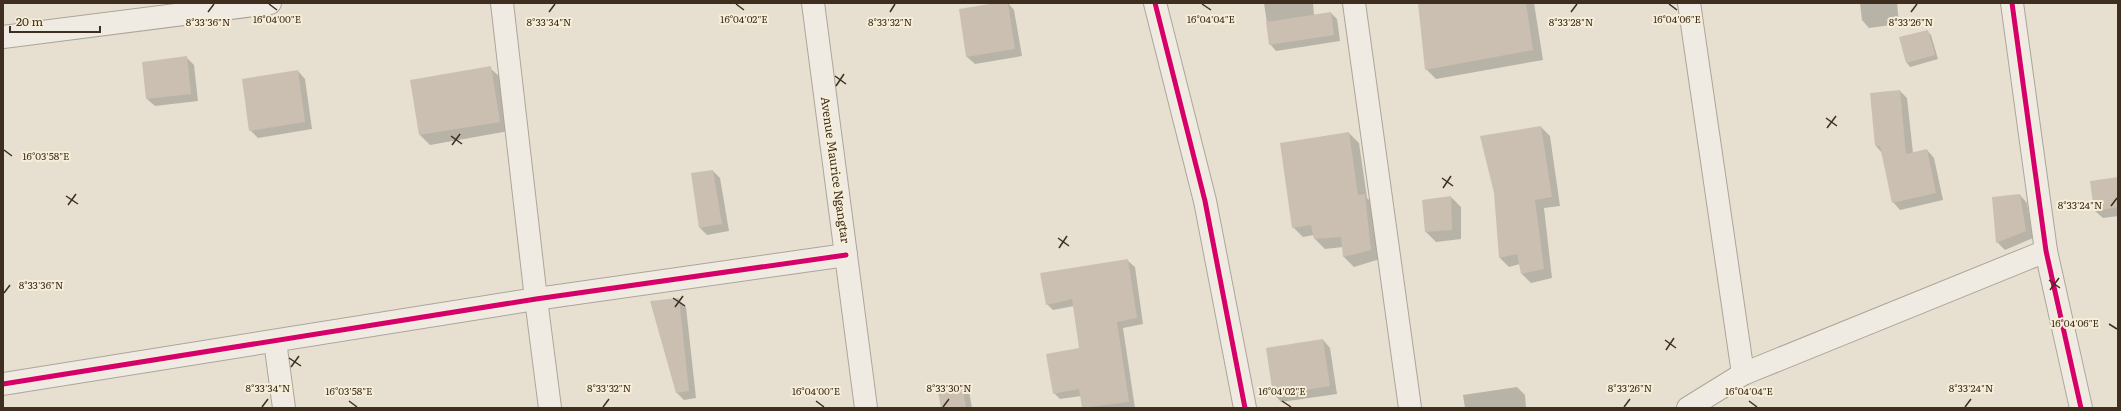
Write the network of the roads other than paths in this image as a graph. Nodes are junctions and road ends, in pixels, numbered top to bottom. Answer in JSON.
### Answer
{"nodes":[{"id":1,"x":270,"y":3,"type":"edge"},
{"id":2,"x":502,"y":3,"type":"edge"},
{"id":3,"x":813,"y":3,"type":"edge"},
{"id":4,"x":1155,"y":3,"type":"edge"},
{"id":5,"x":1354,"y":3,"type":"edge"},
{"id":6,"x":1689,"y":3,"type":"edge"},
{"id":7,"x":2012,"y":3,"type":"edge"},
{"id":8,"x":3,"y":37,"type":"edge"},
{"id":9,"x":2046,"y":251,"type":"junction"},
{"id":10,"x":846,"y":255,"type":"junction"},
{"id":11,"x":536,"y":299,"type":"junction"},
{"id":12,"x":275,"y":341,"type":"junction"},
{"id":13,"x":1743,"y":374,"type":"junction"},
{"id":14,"x":3,"y":384,"type":"edge"},
{"id":15,"x":284,"y":408,"type":"edge"},
{"id":16,"x":550,"y":408,"type":"edge"},
{"id":17,"x":866,"y":408,"type":"edge"},
{"id":18,"x":1245,"y":408,"type":"edge"},
{"id":19,"x":1410,"y":408,"type":"edge"},
{"id":20,"x":1688,"y":408,"type":"edge"},
{"id":21,"x":2081,"y":408,"type":"edge"}],
"edges":[{"from":1,"to":8,"type":"street"},
{"from":2,"to":11,"type":"street"},
{"from":3,"to":10,"type":"street","name":"Avenue Maurice Ngangtar"},
{"from":4,"to":18,"type":"street"},
{"from":5,"to":19,"type":"street"},
{"from":6,"to":13,"type":"street"},
{"from":7,"to":9,"type":"street"},
{"from":9,"to":13,"type":"street"},
{"from":9,"to":21,"type":"street"},
{"from":10,"to":11,"type":"street"},
{"from":10,"to":17,"type":"street","name":"Avenue Maurice Ngangtar"},
{"from":11,"to":12,"type":"street"},
{"from":11,"to":16,"type":"street"},
{"from":12,"to":14,"type":"street"},
{"from":12,"to":15,"type":"street"},
{"from":13,"to":20,"type":"street"}]}
